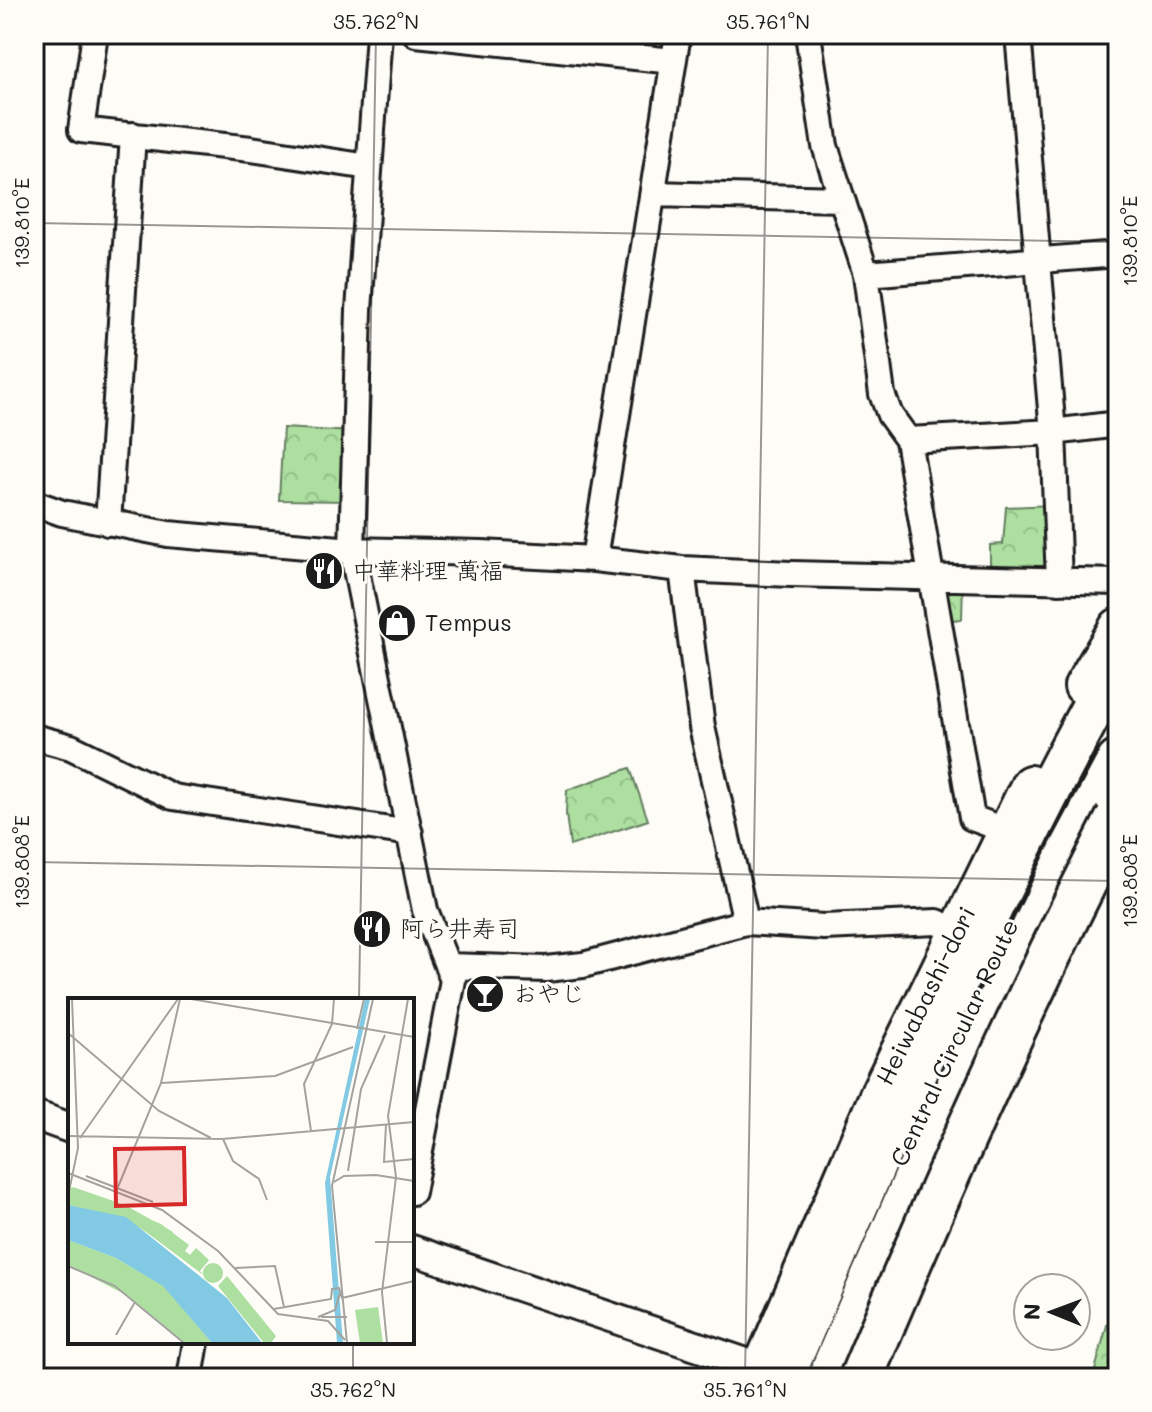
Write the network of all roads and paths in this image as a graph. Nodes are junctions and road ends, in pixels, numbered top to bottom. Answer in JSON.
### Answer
{"nodes":[{"id":1,"x":95,"y":34,"type":"edge"},
{"id":2,"x":379,"y":34,"type":"edge"},
{"id":3,"x":416,"y":34,"type":"edge"},
{"id":4,"x":678,"y":34,"type":"edge"},
{"id":5,"x":808,"y":34,"type":"edge"},
{"id":6,"x":1018,"y":34,"type":"edge"},
{"id":7,"x":673,"y":61,"type":"junction"},
{"id":8,"x":133,"y":135,"type":"junction"},
{"id":9,"x":369,"y":167,"type":"junction"},
{"id":10,"x":653,"y":194,"type":"junction"},
{"id":11,"x":842,"y":199,"type":"junction"},
{"id":12,"x":1118,"y":254,"type":"edge"},
{"id":13,"x":1038,"y":262,"type":"junction"},
{"id":14,"x":866,"y":274,"type":"junction"},
{"id":15,"x":1118,"y":424,"type":"edge"},
{"id":16,"x":1053,"y":432,"type":"junction"},
{"id":17,"x":908,"y":440,"type":"junction"},
{"id":18,"x":34,"y":503,"type":"edge"},
{"id":19,"x":108,"y":523,"type":"junction"},
{"id":20,"x":352,"y":550,"type":"junction"},
{"id":21,"x":594,"y":559,"type":"junction"},
{"id":22,"x":682,"y":569,"type":"junction"},
{"id":23,"x":931,"y":577,"type":"junction"},
{"id":24,"x":1059,"y":581,"type":"junction"},
{"id":25,"x":1118,"y":582,"type":"edge"},
{"id":26,"x":1118,"y":627,"type":"edge"},
{"id":27,"x":1118,"y":662,"type":"edge"},
{"id":28,"x":1118,"y":714,"type":"edge"},
{"id":29,"x":34,"y":737,"type":"edge"},
{"id":30,"x":1118,"y":751,"type":"edge"},
{"id":31,"x":1118,"y":762,"type":"edge"},
{"id":32,"x":1118,"y":784,"type":"edge"},
{"id":33,"x":1118,"y":817,"type":"edge"},
{"id":34,"x":1005,"y":830,"type":"junction"},
{"id":35,"x":410,"y":833,"type":"junction"},
{"id":36,"x":746,"y":922,"type":"junction"},
{"id":37,"x":957,"y":932,"type":"junction"},
{"id":38,"x":448,"y":966,"type":"junction"},
{"id":39,"x":34,"y":1115,"type":"edge"},
{"id":40,"x":68,"y":1127,"type":"edge"},
{"id":41,"x":414,"y":1182,"type":"edge"},
{"id":42,"x":414,"y":1251,"type":"edge"},
{"id":43,"x":196,"y":1344,"type":"edge"},
{"id":44,"x":831,"y":1374,"type":"edge"},
{"id":45,"x":767,"y":1375,"type":"edge"},
{"id":46,"x":190,"y":1378,"type":"edge"},
{"id":47,"x":873,"y":1378,"type":"edge"}],
"edges":[{"from":1,"to":8,"type":"street"},
{"from":2,"to":9,"type":"street"},
{"from":3,"to":7,"type":"street"},
{"from":4,"to":7,"type":"street"},
{"from":5,"to":11,"type":"street"},
{"from":6,"to":13,"type":"street"},
{"from":7,"to":10,"type":"street"},
{"from":8,"to":9,"type":"street"},
{"from":8,"to":19,"type":"street"},
{"from":9,"to":20,"type":"street"},
{"from":10,"to":11,"type":"street"},
{"from":10,"to":21,"type":"street"},
{"from":11,"to":14,"type":"street"},
{"from":12,"to":13,"type":"street"},
{"from":13,"to":14,"type":"street"},
{"from":13,"to":16,"type":"street"},
{"from":14,"to":17,"type":"street"},
{"from":15,"to":16,"type":"street"},
{"from":16,"to":17,"type":"street"},
{"from":16,"to":24,"type":"street"},
{"from":17,"to":23,"type":"street"},
{"from":18,"to":19,"type":"street"},
{"from":19,"to":20,"type":"street"},
{"from":20,"to":21,"type":"street"},
{"from":20,"to":35,"type":"street"},
{"from":21,"to":22,"type":"street"},
{"from":22,"to":23,"type":"street"},
{"from":22,"to":36,"type":"street"},
{"from":23,"to":24,"type":"street"},
{"from":23,"to":34,"type":"street"},
{"from":24,"to":25,"type":"street"},
{"from":26,"to":34,"type":"main road","name":"Heiwabashi-dori"},
{"from":27,"to":45,"type":"highway"},
{"from":28,"to":44,"type":"highway","name":"Central Circular Route"},
{"from":29,"to":35,"type":"street"},
{"from":30,"to":44,"type":"main road"},
{"from":31,"to":44,"type":"highway"},
{"from":32,"to":47,"type":"main road"},
{"from":33,"to":44,"type":"highway","name":"Central Circular Route","bridge":true},
{"from":34,"to":37,"type":"main road","name":"Heiwabashi-dori"},
{"from":35,"to":38,"type":"street"},
{"from":36,"to":37,"type":"street"},
{"from":36,"to":38,"type":"street"},
{"from":37,"to":45,"type":"main road","name":"Heiwabashi-dori"},
{"from":38,"to":41,"type":"street"},
{"from":39,"to":40,"type":"street"},
{"from":42,"to":45,"type":"street"},
{"from":43,"to":46,"type":"street"}]}
